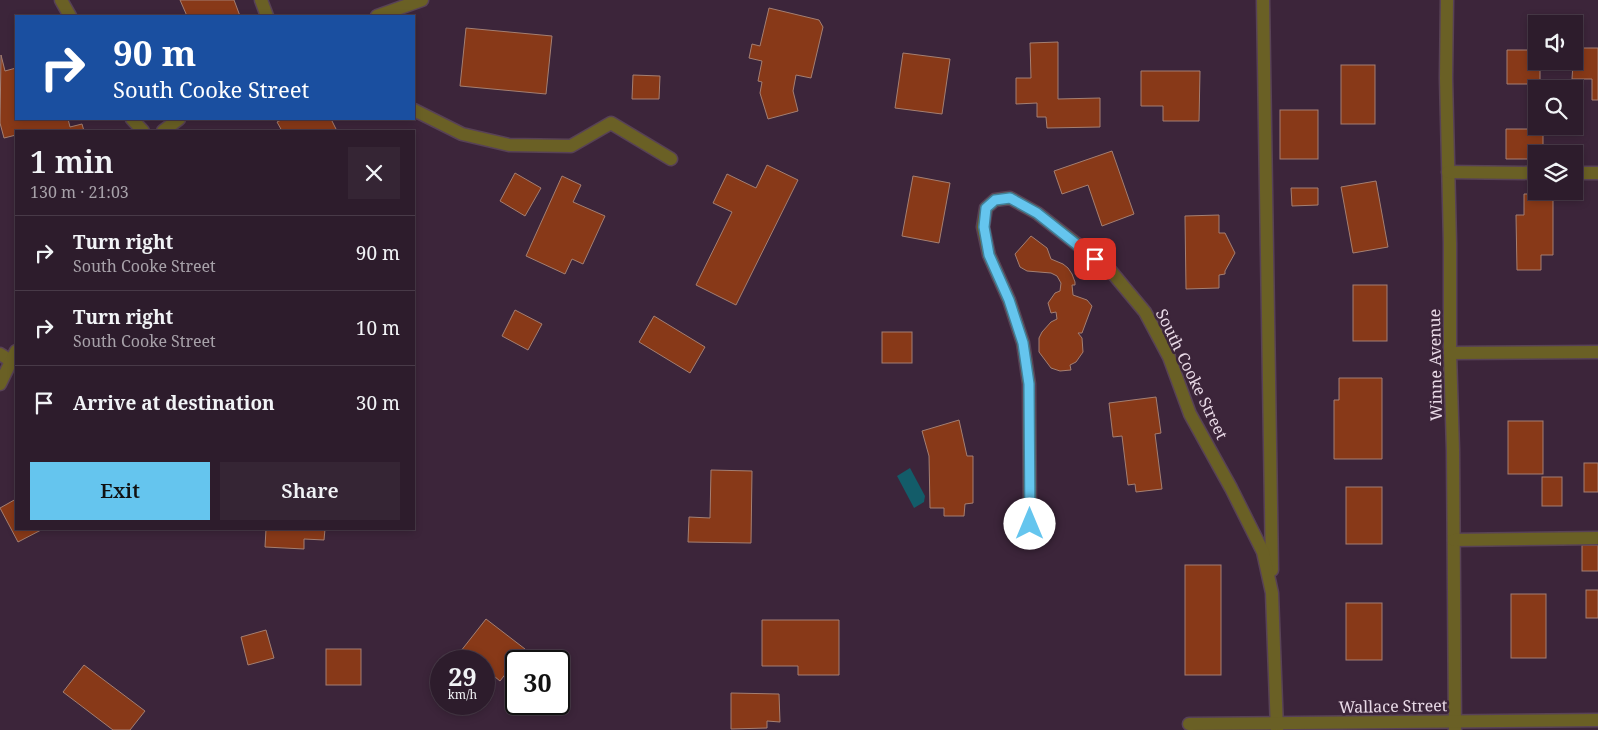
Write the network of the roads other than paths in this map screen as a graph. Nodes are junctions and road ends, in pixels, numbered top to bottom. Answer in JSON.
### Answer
{"nodes":[{"id":1,"x":61,"y":0,"type":"edge"},
{"id":2,"x":261,"y":0,"type":"edge"},
{"id":3,"x":422,"y":0,"type":"edge"},
{"id":4,"x":1263,"y":0,"type":"edge"},
{"id":5,"x":1447,"y":0,"type":"edge"},
{"id":6,"x":69,"y":15,"type":"edge"},
{"id":7,"x":267,"y":15,"type":"edge"},
{"id":8,"x":380,"y":15,"type":"edge"},
{"id":9,"x":415,"y":110,"type":"edge"},
{"id":10,"x":133,"y":120,"type":"edge"},
{"id":11,"x":178,"y":120,"type":"edge"},
{"id":12,"x":142,"y":130,"type":"edge"},
{"id":13,"x":164,"y":130,"type":"edge"},
{"id":14,"x":671,"y":159,"type":"dead end"},
{"id":15,"x":1448,"y":172,"type":"junction"},
{"id":16,"x":1528,"y":173,"type":"edge"},
{"id":17,"x":1583,"y":173,"type":"edge"},
{"id":18,"x":1598,"y":173,"type":"edge"},
{"id":19,"x":1598,"y":352,"type":"edge"},
{"id":20,"x":1450,"y":353,"type":"junction"},
{"id":21,"x":0,"y":354,"type":"edge"},
{"id":22,"x":15,"y":357,"type":"edge"},
{"id":23,"x":0,"y":384,"type":"edge"},
{"id":24,"x":1030,"y":524,"type":"dead end"},
{"id":25,"x":1598,"y":538,"type":"edge"},
{"id":26,"x":1454,"y":540,"type":"junction"},
{"id":27,"x":1272,"y":593,"type":"junction"},
{"id":28,"x":1598,"y":720,"type":"edge"},
{"id":29,"x":1189,"y":724,"type":"dead end"},
{"id":30,"x":1455,"y":726,"type":"edge"},
{"id":31,"x":1277,"y":727,"type":"edge"}],
"edges":[{"from":1,"to":6,"type":"street"},
{"from":2,"to":7,"type":"street"},
{"from":3,"to":8,"type":"street"},
{"from":4,"to":27,"type":"street"},
{"from":5,"to":15,"type":"street","name":"Winne Avenue"},
{"from":9,"to":14,"type":"street"},
{"from":10,"to":12,"type":"street"},
{"from":11,"to":13,"type":"street"},
{"from":15,"to":16,"type":"street"},
{"from":15,"to":20,"type":"street","name":"Winne Avenue"},
{"from":17,"to":18,"type":"street"},
{"from":19,"to":20,"type":"street"},
{"from":20,"to":26,"type":"street","name":"Winne Avenue"},
{"from":21,"to":22,"type":"street"},
{"from":22,"to":23,"type":"street"},
{"from":24,"to":27,"type":"street","name":"South Cooke Street"},
{"from":25,"to":26,"type":"street"},
{"from":26,"to":30,"type":"street","name":"Winne Avenue"},
{"from":27,"to":31,"type":"street","name":"South Cooke Street"},
{"from":28,"to":30,"type":"street","name":"Wallace Street"},
{"from":29,"to":31,"type":"street","name":"Wallace Street"},
{"from":30,"to":31,"type":"street","name":"Wallace Street"}]}
